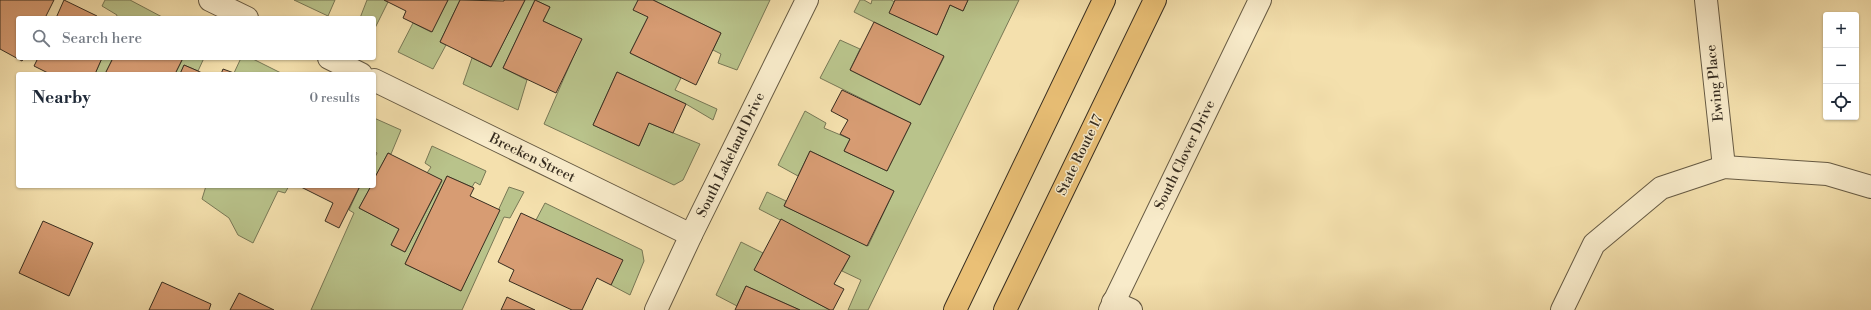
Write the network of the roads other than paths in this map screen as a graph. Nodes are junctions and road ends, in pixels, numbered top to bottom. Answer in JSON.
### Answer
{"nodes":[{"id":1,"x":210,"y":0,"type":"edge"},
{"id":2,"x":807,"y":0,"type":"edge"},
{"id":3,"x":1104,"y":0,"type":"edge"},
{"id":4,"x":1155,"y":0,"type":"edge"},
{"id":5,"x":1260,"y":0,"type":"edge"},
{"id":6,"x":1706,"y":0,"type":"edge"},
{"id":7,"x":243,"y":16,"type":"edge"},
{"id":8,"x":333,"y":60,"type":"edge"},
{"id":9,"x":357,"y":72,"type":"edge"},
{"id":10,"x":376,"y":81,"type":"edge"},
{"id":11,"x":1724,"y":167,"type":"junction"},
{"id":12,"x":1871,"y":187,"type":"edge"},
{"id":13,"x":691,"y":235,"type":"junction"},
{"id":14,"x":1118,"y":307,"type":"edge"},
{"id":15,"x":656,"y":310,"type":"edge"},
{"id":16,"x":955,"y":310,"type":"edge"},
{"id":17,"x":1005,"y":310,"type":"edge"},
{"id":18,"x":1562,"y":310,"type":"edge"}],
"edges":[{"from":1,"to":7,"type":"street"},
{"from":2,"to":13,"type":"street","name":"South Lakeland Drive"},
{"from":3,"to":16,"type":"highway"},
{"from":4,"to":17,"type":"highway","name":"State Route 17"},
{"from":5,"to":14,"type":"street","name":"South Clover Drive"},
{"from":6,"to":11,"type":"street","name":"Ewing Place"},
{"from":8,"to":9,"type":"street"},
{"from":10,"to":13,"type":"street","name":"Brecken Street"},
{"from":11,"to":12,"type":"street"},
{"from":11,"to":18,"type":"street"},
{"from":13,"to":15,"type":"street","name":"South Lakeland Drive"}]}
